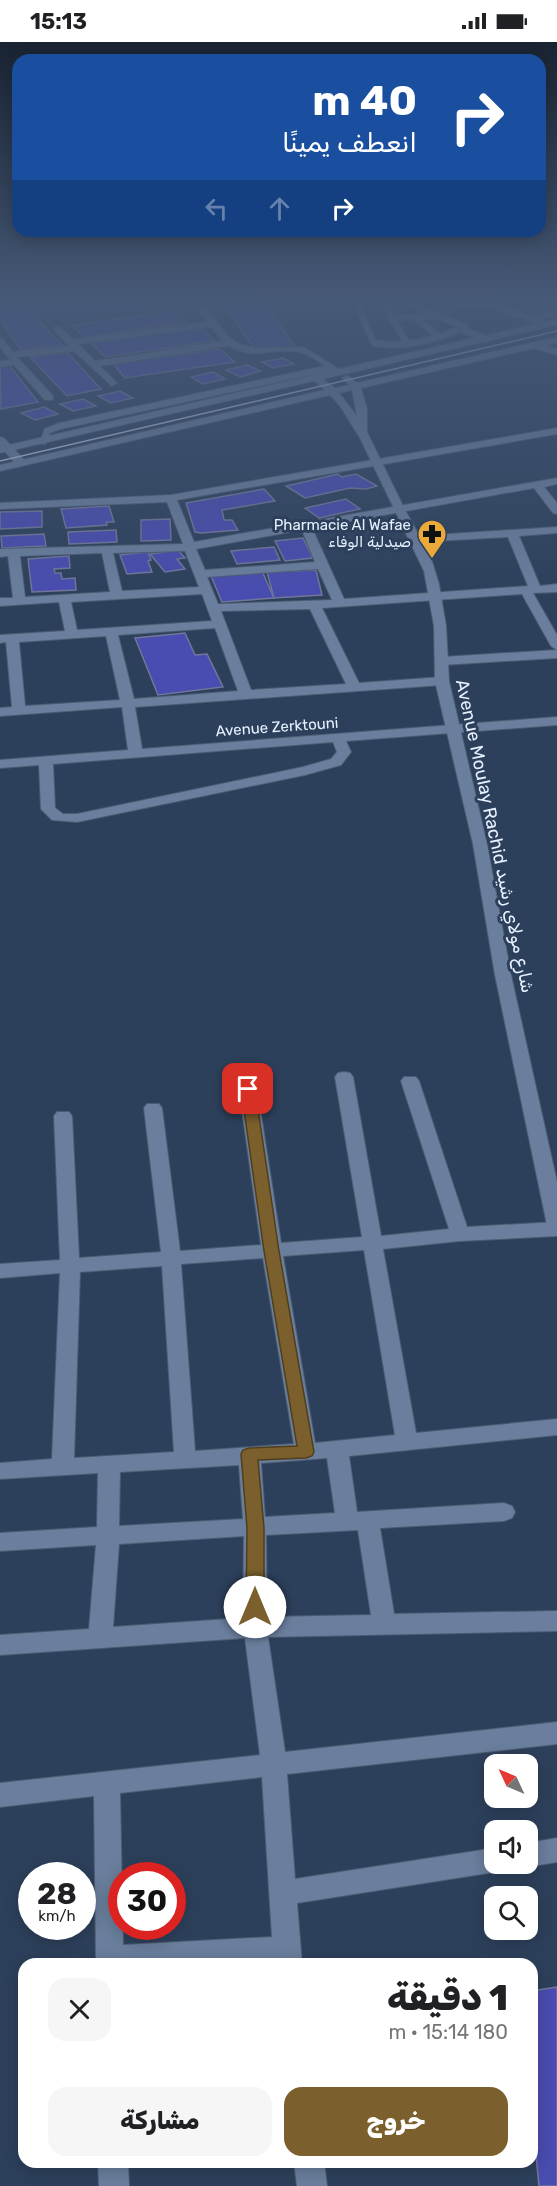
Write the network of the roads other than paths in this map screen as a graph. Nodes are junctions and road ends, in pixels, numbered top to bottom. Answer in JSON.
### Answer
{"nodes":[{"id":1,"x":185,"y":399,"type":"edge"},
{"id":2,"x":225,"y":399,"type":"edge"},
{"id":3,"x":297,"y":399,"type":"edge"},
{"id":4,"x":338,"y":399,"type":"edge"},
{"id":5,"x":360,"y":399,"type":"edge"},
{"id":6,"x":362,"y":431,"type":"junction"},
{"id":7,"x":557,"y":431,"type":"edge"},
{"id":8,"x":44,"y":441,"type":"junction"},
{"id":9,"x":3,"y":447,"type":"edge"},
{"id":10,"x":21,"y":463,"type":"junction"},
{"id":11,"x":377,"y":463,"type":"junction"},
{"id":12,"x":0,"y":468,"type":"edge"},
{"id":13,"x":557,"y":481,"type":"edge"},
{"id":14,"x":537,"y":484,"type":"junction"},
{"id":15,"x":171,"y":498,"type":"junction"},
{"id":16,"x":0,"y":506,"type":"edge"},
{"id":17,"x":399,"y":510,"type":"junction"},
{"id":18,"x":557,"y":511,"type":"edge"},
{"id":19,"x":306,"y":527,"type":"junction"},
{"id":20,"x":557,"y":530,"type":"edge"},
{"id":21,"x":512,"y":533,"type":"junction"},
{"id":22,"x":418,"y":539,"type":"junction"},
{"id":23,"x":188,"y":547,"type":"junction"},
{"id":24,"x":107,"y":551,"type":"junction"},
{"id":25,"x":0,"y":553,"type":"edge"},
{"id":26,"x":14,"y":553,"type":"junction"},
{"id":27,"x":322,"y":565,"type":"junction"},
{"id":28,"x":201,"y":574,"type":"junction"},
{"id":29,"x":557,"y":588,"type":"edge"},
{"id":30,"x":530,"y":589,"type":"junction"},
{"id":31,"x":207,"y":590,"type":"junction"},
{"id":32,"x":117,"y":596,"type":"junction"},
{"id":33,"x":435,"y":597,"type":"junction"},
{"id":34,"x":64,"y":599,"type":"junction"},
{"id":35,"x":0,"y":602,"type":"edge"},
{"id":36,"x":19,"y":602,"type":"junction"},
{"id":37,"x":339,"y":602,"type":"junction"},
{"id":38,"x":314,"y":605,"type":"junction"},
{"id":39,"x":214,"y":608,"type":"junction"},
{"id":40,"x":220,"y":624,"type":"junction"},
{"id":41,"x":111,"y":632,"type":"junction"},
{"id":42,"x":72,"y":634,"type":"junction"},
{"id":43,"x":6,"y":639,"type":"edge"},
{"id":44,"x":557,"y":646,"type":"edge"},
{"id":45,"x":557,"y":654,"type":"edge"},
{"id":46,"x":442,"y":661,"type":"junction"},
{"id":47,"x":442,"y":681,"type":"junction"},
{"id":48,"x":354,"y":686,"type":"junction"},
{"id":49,"x":246,"y":694,"type":"junction"},
{"id":50,"x":128,"y":703,"type":"junction"},
{"id":51,"x":19,"y":711,"type":"junction"},
{"id":52,"x":0,"y":712,"type":"edge"},
{"id":53,"x":557,"y":721,"type":"edge"},
{"id":54,"x":452,"y":729,"type":"junction"},
{"id":55,"x":338,"y":739,"type":"junction"},
{"id":56,"x":136,"y":754,"type":"junction"},
{"id":57,"x":46,"y":761,"type":"junction"},
{"id":58,"x":0,"y":764,"type":"edge"},
{"id":59,"x":344,"y":1077,"type":"dead end"},
{"id":60,"x":410,"y":1081,"type":"dead end"},
{"id":61,"x":248,"y":1089,"type":"dead end"},
{"id":62,"x":153,"y":1108,"type":"dead end"},
{"id":63,"x":63,"y":1116,"type":"dead end"},
{"id":64,"x":557,"y":1227,"type":"edge"},
{"id":65,"x":460,"y":1234,"type":"junction"},
{"id":66,"x":373,"y":1243,"type":"junction"},
{"id":67,"x":272,"y":1251,"type":"junction"},
{"id":68,"x":171,"y":1258,"type":"junction"},
{"id":69,"x":70,"y":1266,"type":"junction"},
{"id":70,"x":0,"y":1271,"type":"edge"},
{"id":71,"x":557,"y":1427,"type":"edge"},
{"id":72,"x":407,"y":1443,"type":"junction"},
{"id":73,"x":337,"y":1449,"type":"junction"},
{"id":74,"x":306,"y":1452,"type":"junction"},
{"id":75,"x":249,"y":1454,"type":"junction"},
{"id":76,"x":185,"y":1459,"type":"junction"},
{"id":77,"x":109,"y":1465,"type":"junction"},
{"id":78,"x":63,"y":1466,"type":"junction"},
{"id":79,"x":0,"y":1471,"type":"edge"},
{"id":80,"x":504,"y":1512,"type":"dead end"},
{"id":81,"x":357,"y":1521,"type":"junction"},
{"id":82,"x":255,"y":1528,"type":"junction"},
{"id":83,"x":108,"y":1536,"type":"junction"},
{"id":84,"x":0,"y":1542,"type":"edge"},
{"id":85,"x":557,"y":1621,"type":"edge"},
{"id":86,"x":384,"y":1624,"type":"junction"},
{"id":87,"x":255,"y":1627,"type":"junction"},
{"id":88,"x":100,"y":1638,"type":"junction"},
{"id":89,"x":0,"y":1645,"type":"edge"},
{"id":90,"x":557,"y":1733,"type":"edge"},
{"id":91,"x":274,"y":1765,"type":"junction"},
{"id":92,"x":107,"y":1783,"type":"junction"},
{"id":93,"x":0,"y":1795,"type":"edge"},
{"id":94,"x":557,"y":1850,"type":"edge"},
{"id":95,"x":538,"y":1853,"type":"edge"},
{"id":96,"x":484,"y":1862,"type":"edge"},
{"id":97,"x":284,"y":1893,"type":"junction"},
{"id":98,"x":288,"y":1956,"type":"edge"},
{"id":99,"x":110,"y":1958,"type":"edge"},
{"id":100,"x":217,"y":1958,"type":"edge"},
{"id":101,"x":113,"y":2168,"type":"edge"},
{"id":102,"x":310,"y":2168,"type":"edge"},
{"id":103,"x":114,"y":2186,"type":"edge"},
{"id":104,"x":312,"y":2186,"type":"edge"}],
"edges":[{"from":1,"to":8,"type":"lane"},
{"from":2,"to":8,"type":"street"},
{"from":3,"to":10,"type":"street"},
{"from":4,"to":6,"type":"street","name":"Avenue Moulay Rachid شارع مولاي رشيد"},
{"from":5,"to":6,"type":"street","name":"Avenue Moulay Rachid شارع مولاي رشيد"},
{"from":6,"to":11,"type":"street","name":"Avenue Moulay Rachid شارع مولاي رشيد"},
{"from":7,"to":11,"type":"street"},
{"from":8,"to":9,"type":"street"},
{"from":9,"to":10,"type":"street"},
{"from":10,"to":12,"type":"street"},
{"from":11,"to":15,"type":"street"},
{"from":11,"to":17,"type":"street","name":"Avenue Moulay Rachid شارع مولاي رشيد"},
{"from":13,"to":14,"type":"street"},
{"from":14,"to":17,"type":"street"},
{"from":14,"to":18,"type":"street"},
{"from":15,"to":16,"type":"street"},
{"from":15,"to":23,"type":"street"},
{"from":17,"to":19,"type":"street"},
{"from":17,"to":22,"type":"street","name":"Avenue Moulay Rachid شارع مولاي رشيد"},
{"from":19,"to":23,"type":"street"},
{"from":19,"to":27,"type":"street"},
{"from":20,"to":21,"type":"street"},
{"from":21,"to":22,"type":"street"},
{"from":21,"to":30,"type":"street"},
{"from":22,"to":33,"type":"street","name":"Avenue Moulay Rachid شارع مولاي رشيد"},
{"from":23,"to":24,"type":"street"},
{"from":23,"to":28,"type":"street"},
{"from":24,"to":26,"type":"street"},
{"from":24,"to":32,"type":"street"},
{"from":25,"to":26,"type":"street"},
{"from":26,"to":36,"type":"street"},
{"from":27,"to":28,"type":"street"},
{"from":27,"to":37,"type":"street"},
{"from":28,"to":31,"type":"street"},
{"from":29,"to":30,"type":"street"},
{"from":30,"to":33,"type":"street"},
{"from":30,"to":44,"type":"street"},
{"from":31,"to":32,"type":"street"},
{"from":31,"to":39,"type":"street"},
{"from":32,"to":34,"type":"street"},
{"from":33,"to":37,"type":"street"},
{"from":33,"to":46,"type":"street","name":"Avenue Moulay Rachid شارع مولاي رشيد"},
{"from":34,"to":36,"type":"street"},
{"from":34,"to":42,"type":"street"},
{"from":35,"to":36,"type":"street"},
{"from":37,"to":38,"type":"street"},
{"from":38,"to":39,"type":"street"},
{"from":38,"to":48,"type":"street"},
{"from":39,"to":40,"type":"street"},
{"from":40,"to":41,"type":"street"},
{"from":40,"to":49,"type":"street"},
{"from":41,"to":42,"type":"street"},
{"from":41,"to":50,"type":"street"},
{"from":42,"to":43,"type":"street"},
{"from":43,"to":51,"type":"street"},
{"from":45,"to":46,"type":"street"},
{"from":46,"to":47,"type":"street","name":"Avenue Moulay Rachid شارع مولاي رشيد"},
{"from":47,"to":48,"type":"street"},
{"from":47,"to":54,"type":"street","name":"Avenue Moulay Rachid شارع مولاي رشيد"},
{"from":48,"to":49,"type":"street"},
{"from":49,"to":50,"type":"street"},
{"from":50,"to":51,"type":"street"},
{"from":50,"to":56,"type":"street"},
{"from":51,"to":52,"type":"street"},
{"from":53,"to":54,"type":"street","name":"Avenue Zerktouni"},
{"from":54,"to":55,"type":"street","name":"Avenue Zerktouni"},
{"from":54,"to":64,"type":"street","name":"Avenue Moulay Rachid شارع مولاي رشيد"},
{"from":55,"to":56,"type":"street","name":"Avenue Zerktouni"},
{"from":55,"to":57,"type":"street"},
{"from":56,"to":57,"type":"street","name":"Avenue Zerktouni"},
{"from":57,"to":58,"type":"street","name":"Avenue Zerktouni"},
{"from":59,"to":66,"type":"street"},
{"from":60,"to":65,"type":"street"},
{"from":61,"to":67,"type":"street"},
{"from":62,"to":68,"type":"street"},
{"from":63,"to":69,"type":"street"},
{"from":64,"to":65,"type":"street"},
{"from":65,"to":66,"type":"street"},
{"from":66,"to":67,"type":"street"},
{"from":66,"to":72,"type":"street"},
{"from":67,"to":68,"type":"street"},
{"from":67,"to":74,"type":"street"},
{"from":68,"to":69,"type":"street"},
{"from":68,"to":76,"type":"street"},
{"from":69,"to":70,"type":"street"},
{"from":69,"to":78,"type":"street"},
{"from":71,"to":72,"type":"street"},
{"from":72,"to":73,"type":"street"},
{"from":73,"to":74,"type":"street"},
{"from":73,"to":81,"type":"street"},
{"from":74,"to":75,"type":"street"},
{"from":75,"to":76,"type":"street"},
{"from":75,"to":82,"type":"street"},
{"from":76,"to":77,"type":"street"},
{"from":77,"to":78,"type":"street"},
{"from":77,"to":83,"type":"street"},
{"from":78,"to":79,"type":"street"},
{"from":80,"to":81,"type":"street"},
{"from":81,"to":82,"type":"street"},
{"from":81,"to":86,"type":"street"},
{"from":82,"to":83,"type":"street"},
{"from":82,"to":87,"type":"street"},
{"from":83,"to":84,"type":"street"},
{"from":83,"to":88,"type":"street"},
{"from":85,"to":86,"type":"street"},
{"from":86,"to":87,"type":"street"},
{"from":87,"to":88,"type":"street"},
{"from":87,"to":91,"type":"street"},
{"from":88,"to":89,"type":"street"},
{"from":90,"to":91,"type":"street"},
{"from":91,"to":92,"type":"street"},
{"from":91,"to":97,"type":"street"},
{"from":92,"to":93,"type":"street"},
{"from":92,"to":99,"type":"street"},
{"from":94,"to":95,"type":"street"},
{"from":96,"to":97,"type":"street"},
{"from":97,"to":98,"type":"street"},
{"from":98,"to":100,"type":"street"},
{"from":101,"to":103,"type":"street"},
{"from":102,"to":104,"type":"street"}]}
